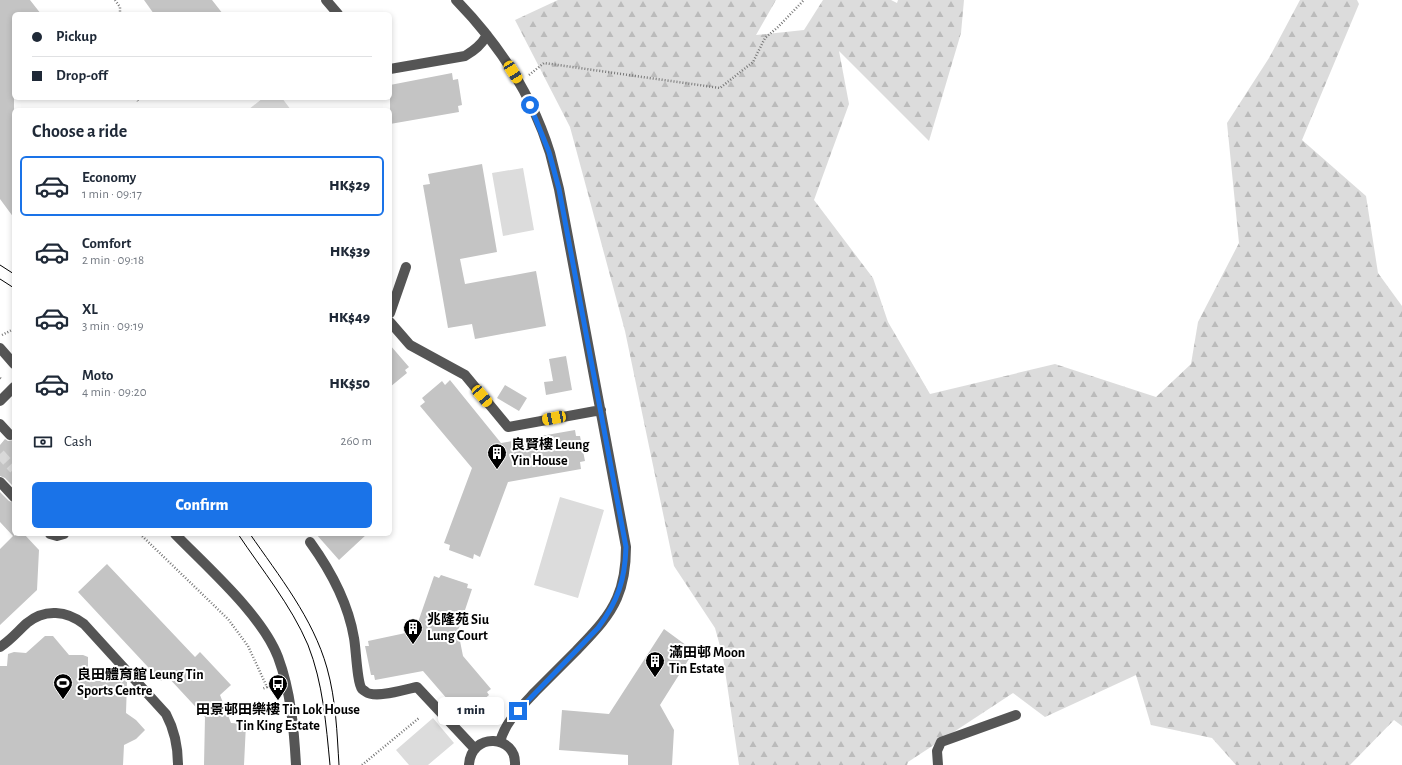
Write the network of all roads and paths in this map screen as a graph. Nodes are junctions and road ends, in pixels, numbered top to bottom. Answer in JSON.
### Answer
{"nodes":[{"id":1,"x":115,"y":0,"type":"edge"},
{"id":2,"x":326,"y":0,"type":"edge"},
{"id":3,"x":456,"y":0,"type":"edge"},
{"id":4,"x":804,"y":0,"type":"edge"},
{"id":5,"x":120,"y":12,"type":"edge"},
{"id":6,"x":336,"y":12,"type":"edge"},
{"id":7,"x":487,"y":35,"type":"junction"},
{"id":8,"x":392,"y":69,"type":"edge"},
{"id":9,"x":519,"y":83,"type":"junction"},
{"id":10,"x":406,"y":267,"type":"dead end"},
{"id":11,"x":392,"y":307,"type":"edge"},
{"id":12,"x":392,"y":324,"type":"edge"},
{"id":13,"x":12,"y":329,"type":"edge"},
{"id":14,"x":0,"y":336,"type":"edge"},
{"id":15,"x":0,"y":348,"type":"edge"},
{"id":16,"x":12,"y":362,"type":"edge"},
{"id":17,"x":12,"y":392,"type":"edge"},
{"id":18,"x":0,"y":401,"type":"edge"},
{"id":19,"x":601,"y":410,"type":"junction"},
{"id":20,"x":0,"y":424,"type":"edge"},
{"id":21,"x":10,"y":435,"type":"dead end"},
{"id":22,"x":0,"y":482,"type":"edge"},
{"id":23,"x":12,"y":495,"type":"edge"},
{"id":24,"x":142,"y":536,"type":"edge"},
{"id":25,"x":177,"y":536,"type":"edge"},
{"id":26,"x":310,"y":542,"type":"dead end"},
{"id":27,"x":0,"y":647,"type":"edge"},
{"id":28,"x":262,"y":689,"type":"dead end"},
{"id":29,"x":1016,"y":715,"type":"dead end"},
{"id":30,"x":419,"y":718,"type":"dead end"},
{"id":31,"x":500,"y":742,"type":"junction"},
{"id":32,"x":475,"y":748,"type":"junction"},
{"id":33,"x":178,"y":765,"type":"edge"},
{"id":34,"x":296,"y":765,"type":"edge"},
{"id":35,"x":362,"y":765,"type":"edge"},
{"id":36,"x":468,"y":765,"type":"edge"},
{"id":37,"x":515,"y":765,"type":"edge"},
{"id":38,"x":938,"y":765,"type":"edge"}],
"edges":[{"from":1,"to":5,"type":"path"},
{"from":2,"to":6,"type":"street"},
{"from":3,"to":7,"type":"street"},
{"from":4,"to":9,"type":"path"},
{"from":7,"to":8,"type":"street"},
{"from":7,"to":9,"type":"street"},
{"from":9,"to":19,"type":"street"},
{"from":10,"to":11,"type":"street"},
{"from":12,"to":19,"type":"street"},
{"from":13,"to":14,"type":"path"},
{"from":15,"to":16,"type":"street"},
{"from":17,"to":18,"type":"street"},
{"from":19,"to":31,"type":"street"},
{"from":20,"to":21,"type":"street"},
{"from":22,"to":23,"type":"street"},
{"from":24,"to":28,"type":"path"},
{"from":25,"to":34,"type":"street"},
{"from":26,"to":32,"type":"street"},
{"from":27,"to":33,"type":"street"},
{"from":29,"to":38,"type":"street"},
{"from":30,"to":35,"type":"path"},
{"from":31,"to":32,"type":"street"},
{"from":31,"to":37,"type":"street"},
{"from":32,"to":36,"type":"street"}]}
